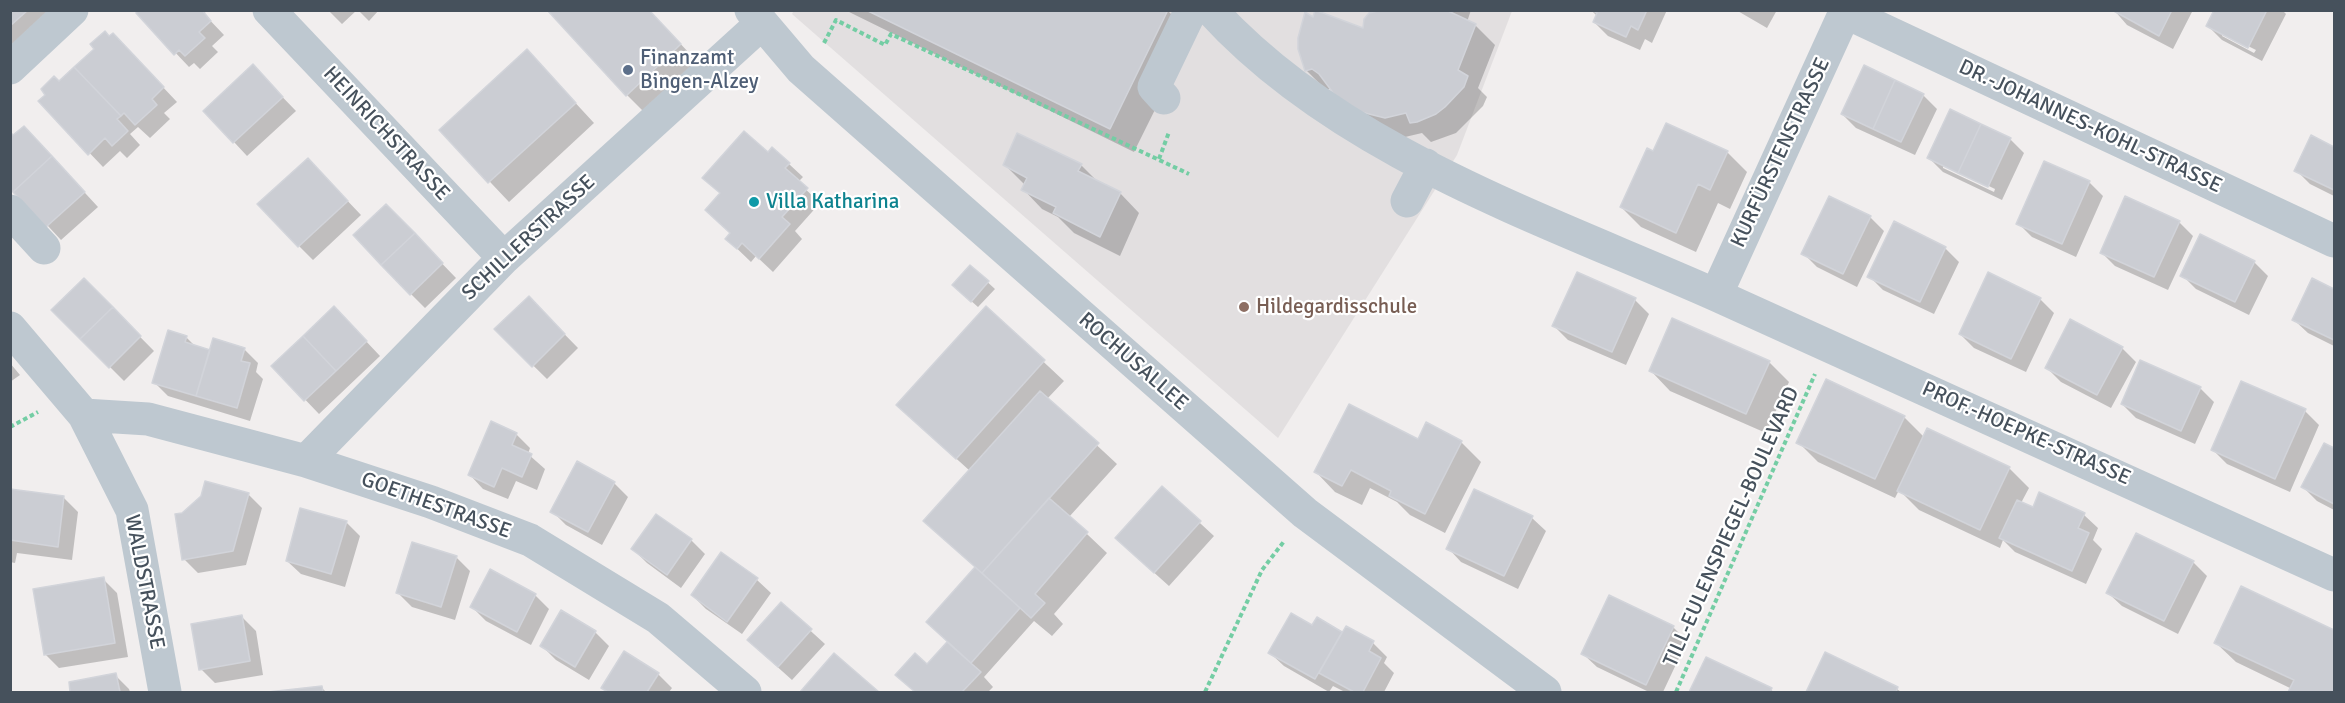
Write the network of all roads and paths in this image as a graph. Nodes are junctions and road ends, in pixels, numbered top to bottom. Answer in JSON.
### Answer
{"nodes":[{"id":1,"x":72,"y":10,"type":"edge"},
{"id":2,"x":269,"y":10,"type":"edge"},
{"id":3,"x":1191,"y":10,"type":"edge"},
{"id":4,"x":1211,"y":10,"type":"edge"},
{"id":5,"x":1846,"y":11,"type":"edge"},
{"id":6,"x":756,"y":17,"type":"edge"},
{"id":7,"x":10,"y":68,"type":"edge"},
{"id":8,"x":801,"y":69,"type":"junction"},
{"id":9,"x":1164,"y":98,"type":"dead end"},
{"id":10,"x":1426,"y":165,"type":"junction"},
{"id":11,"x":1189,"y":174,"type":"dead end"},
{"id":12,"x":1407,"y":201,"type":"dead end"},
{"id":13,"x":10,"y":211,"type":"edge"},
{"id":14,"x":2334,"y":242,"type":"edge"},
{"id":15,"x":44,"y":248,"type":"dead end"},
{"id":16,"x":504,"y":258,"type":"junction"},
{"id":17,"x":1716,"y":295,"type":"junction"},
{"id":18,"x":10,"y":328,"type":"edge"},
{"id":19,"x":1815,"y":373,"type":"dead end"},
{"id":20,"x":84,"y":415,"type":"junction"},
{"id":21,"x":306,"y":461,"type":"junction"},
{"id":22,"x":1262,"y":570,"type":"dead end"},
{"id":23,"x":2334,"y":575,"type":"edge"},
{"id":24,"x":1540,"y":691,"type":"edge"},
{"id":25,"x":165,"y":693,"type":"edge"},
{"id":26,"x":745,"y":693,"type":"edge"},
{"id":27,"x":1205,"y":693,"type":"edge"},
{"id":28,"x":1676,"y":693,"type":"edge"}],
"edges":[{"from":1,"to":7,"type":"street"},
{"from":2,"to":16,"type":"street","name":"HEINRICHSTRASSE"},
{"from":3,"to":9,"type":"street"},
{"from":4,"to":10,"type":"street","name":"PROF.-HOEPKE-STRASSE"},
{"from":5,"to":14,"type":"street","name":"DR.-JOHANNES-KOHL-STRASSE"},
{"from":5,"to":17,"type":"street","name":"KURFÜRSTENSTRASSE"},
{"from":6,"to":8,"type":"street","name":"ROCHUSALLEE"},
{"from":6,"to":16,"type":"street","name":"SCHILLERSTRASSE"},
{"from":8,"to":11,"type":"path"},
{"from":8,"to":24,"type":"street","name":"ROCHUSALLEE"},
{"from":10,"to":12,"type":"street"},
{"from":10,"to":17,"type":"street","name":"PROF.-HOEPKE-STRASSE"},
{"from":13,"to":15,"type":"street"},
{"from":16,"to":21,"type":"street","name":"SCHILLERSTRASSE"},
{"from":17,"to":23,"type":"street","name":"PROF.-HOEPKE-STRASSE"},
{"from":18,"to":20,"type":"street","name":"WALDSTRASSE"},
{"from":19,"to":28,"type":"path","name":"TILL-EULENSPIEGEL-BOULEVARD"},
{"from":20,"to":21,"type":"street","name":"GOETHESTRASSE"},
{"from":20,"to":25,"type":"street","name":"WALDSTRASSE"},
{"from":21,"to":26,"type":"street","name":"GOETHESTRASSE"},
{"from":22,"to":27,"type":"path"}]}
